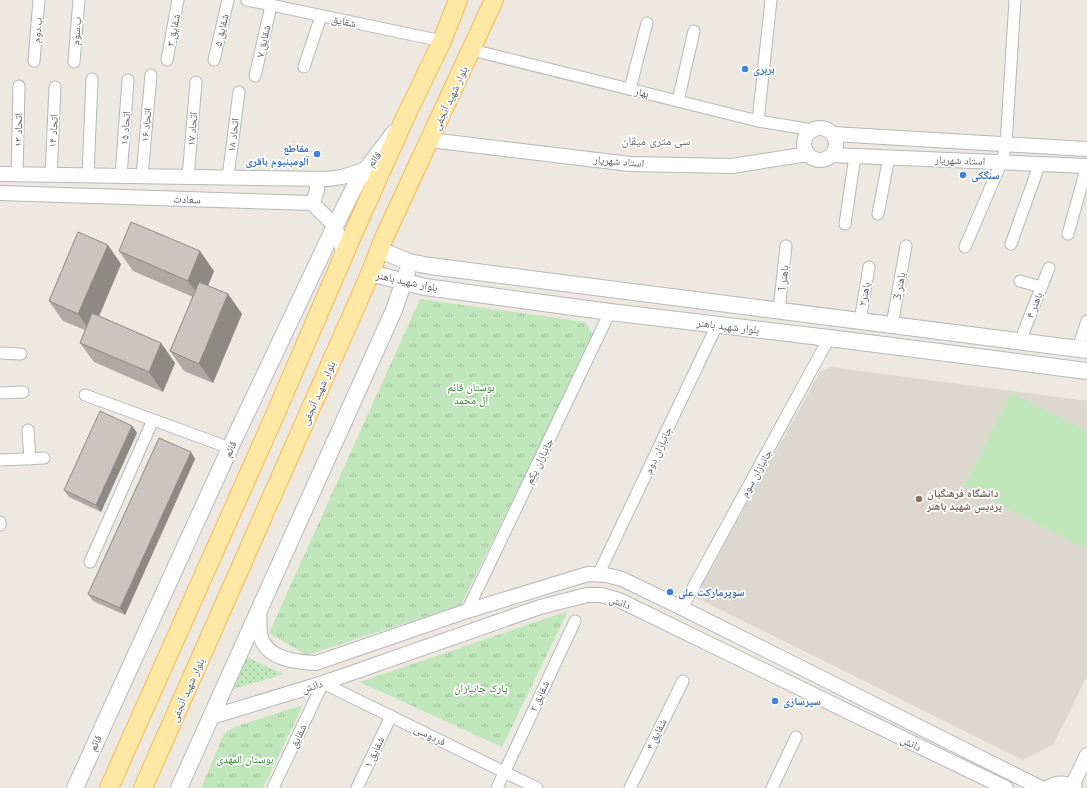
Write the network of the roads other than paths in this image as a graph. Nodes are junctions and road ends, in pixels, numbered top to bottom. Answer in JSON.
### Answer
{"nodes":[{"id":1,"x":39,"y":0,"type":"edge"},
{"id":2,"x":79,"y":0,"type":"edge"},
{"id":3,"x":178,"y":0,"type":"edge"},
{"id":4,"x":228,"y":0,"type":"edge"},
{"id":5,"x":247,"y":0,"type":"edge"},
{"id":6,"x":458,"y":0,"type":"edge"},
{"id":7,"x":494,"y":0,"type":"edge"},
{"id":8,"x":771,"y":0,"type":"edge"},
{"id":9,"x":1015,"y":0,"type":"edge"},
{"id":10,"x":271,"y":6,"type":"junction"},
{"id":11,"x":321,"y":16,"type":"junction"},
{"id":12,"x":647,"y":23,"type":"dead end"},
{"id":13,"x":694,"y":31,"type":"dead end"},
{"id":14,"x":442,"y":41,"type":"junction"},
{"id":15,"x":472,"y":50,"type":"junction"},
{"id":16,"x":167,"y":60,"type":"dead end"},
{"id":17,"x":214,"y":60,"type":"dead end"},
{"id":18,"x":34,"y":61,"type":"dead end"},
{"id":19,"x":74,"y":62,"type":"dead end"},
{"id":20,"x":304,"y":67,"type":"dead end"},
{"id":21,"x":151,"y":74,"type":"dead end"},
{"id":22,"x":255,"y":76,"type":"dead end"},
{"id":23,"x":92,"y":79,"type":"dead end"},
{"id":24,"x":128,"y":80,"type":"dead end"},
{"id":25,"x":196,"y":82,"type":"dead end"},
{"id":26,"x":19,"y":86,"type":"dead end"},
{"id":27,"x":55,"y":87,"type":"dead end"},
{"id":28,"x":630,"y":89,"type":"junction"},
{"id":29,"x":239,"y":92,"type":"dead end"},
{"id":30,"x":678,"y":101,"type":"junction"},
{"id":31,"x":404,"y":120,"type":"junction"},
{"id":32,"x":758,"y":121,"type":"junction"},
{"id":33,"x":813,"y":130,"type":"junction"},
{"id":34,"x":833,"y":134,"type":"junction"},
{"id":35,"x":430,"y":140,"type":"junction"},
{"id":36,"x":1006,"y":144,"type":"junction"},
{"id":37,"x":1087,"y":149,"type":"edge"},
{"id":38,"x":808,"y":154,"type":"junction"},
{"id":39,"x":832,"y":155,"type":"junction"},
{"id":40,"x":855,"y":156,"type":"junction"},
{"id":41,"x":889,"y":157,"type":"junction"},
{"id":42,"x":1002,"y":161,"type":"junction"},
{"id":43,"x":1040,"y":163,"type":"junction"},
{"id":44,"x":1087,"y":166,"type":"edge"},
{"id":45,"x":366,"y":168,"type":"junction"},
{"id":46,"x":0,"y":174,"type":"edge"},
{"id":47,"x":17,"y":174,"type":"junction"},
{"id":48,"x":51,"y":175,"type":"junction"},
{"id":49,"x":88,"y":175,"type":"junction"},
{"id":50,"x":121,"y":176,"type":"junction"},
{"id":51,"x":142,"y":176,"type":"junction"},
{"id":52,"x":188,"y":177,"type":"junction"},
{"id":53,"x":228,"y":177,"type":"junction"},
{"id":54,"x":314,"y":179,"type":"junction"},
{"id":55,"x":0,"y":194,"type":"edge"},
{"id":56,"x":312,"y":203,"type":"junction"},
{"id":57,"x":878,"y":214,"type":"dead end"},
{"id":58,"x":845,"y":224,"type":"dead end"},
{"id":59,"x":335,"y":226,"type":"junction"},
{"id":60,"x":1068,"y":234,"type":"dead end"},
{"id":61,"x":1011,"y":244,"type":"dead end"},
{"id":62,"x":786,"y":246,"type":"dead end"},
{"id":63,"x":906,"y":246,"type":"dead end"},
{"id":64,"x":965,"y":247,"type":"dead end"},
{"id":65,"x":380,"y":250,"type":"junction"},
{"id":66,"x":344,"y":254,"type":"junction"},
{"id":67,"x":410,"y":262,"type":"junction"},
{"id":68,"x":869,"y":267,"type":"dead end"},
{"id":69,"x":1049,"y":268,"type":"dead end"},
{"id":70,"x":472,"y":271,"type":"junction"},
{"id":71,"x":370,"y":273,"type":"junction"},
{"id":72,"x":1020,"y":281,"type":"dead end"},
{"id":73,"x":404,"y":282,"type":"junction"},
{"id":74,"x":1041,"y":287,"type":"junction"},
{"id":75,"x":469,"y":292,"type":"junction"},
{"id":76,"x":779,"y":310,"type":"junction"},
{"id":77,"x":610,"y":312,"type":"junction"},
{"id":78,"x":860,"y":321,"type":"junction"},
{"id":79,"x":1087,"y":321,"type":"edge"},
{"id":80,"x":717,"y":325,"type":"junction"},
{"id":81,"x":892,"y":325,"type":"junction"},
{"id":82,"x":829,"y":338,"type":"junction"},
{"id":83,"x":1020,"y":341,"type":"junction"},
{"id":84,"x":1083,"y":349,"type":"edge"},
{"id":85,"x":0,"y":353,"type":"edge"},
{"id":86,"x":21,"y":354,"type":"dead end"},
{"id":87,"x":1087,"y":371,"type":"edge"},
{"id":88,"x":23,"y":392,"type":"dead end"},
{"id":89,"x":0,"y":393,"type":"edge"},
{"id":90,"x":85,"y":395,"type":"dead end"},
{"id":91,"x":153,"y":420,"type":"junction"},
{"id":92,"x":28,"y":430,"type":"dead end"},
{"id":93,"x":230,"y":448,"type":"junction"},
{"id":94,"x":44,"y":458,"type":"dead end"},
{"id":95,"x":30,"y":459,"type":"junction"},
{"id":96,"x":0,"y":460,"type":"edge"},
{"id":97,"x":90,"y":562,"type":"dead end"},
{"id":98,"x":598,"y":575,"type":"junction"},
{"id":99,"x":682,"y":608,"type":"junction"},
{"id":100,"x":259,"y":609,"type":"junction"},
{"id":101,"x":467,"y":611,"type":"junction"},
{"id":102,"x":575,"y":621,"type":"dead end"},
{"id":103,"x":316,"y":664,"type":"junction"},
{"id":104,"x":683,"y":681,"type":"dead end"},
{"id":105,"x":323,"y":683,"type":"junction"},
{"id":106,"x":391,"y":716,"type":"junction"},
{"id":107,"x":211,"y":717,"type":"junction"},
{"id":108,"x":796,"y":737,"type":"dead end"},
{"id":109,"x":1087,"y":755,"type":"edge"},
{"id":110,"x":505,"y":772,"type":"junction"},
{"id":111,"x":1073,"y":787,"type":"edge"},
{"id":112,"x":75,"y":788,"type":"edge"},
{"id":113,"x":109,"y":788,"type":"edge"},
{"id":114,"x":143,"y":788,"type":"edge"},
{"id":115,"x":179,"y":788,"type":"edge"},
{"id":116,"x":273,"y":788,"type":"edge"},
{"id":117,"x":357,"y":788,"type":"edge"},
{"id":118,"x":497,"y":788,"type":"edge"},
{"id":119,"x":537,"y":788,"type":"edge"},
{"id":120,"x":630,"y":788,"type":"edge"},
{"id":121,"x":772,"y":788,"type":"edge"},
{"id":122,"x":1006,"y":788,"type":"edge"},
{"id":123,"x":1041,"y":788,"type":"edge"},
{"id":124,"x":1047,"y":788,"type":"edge"}],
"edges":[{"from":1,"to":18,"type":"street","name":"ب.دوم"},
{"from":2,"to":19,"type":"street","name":"ب.سوم"},
{"from":3,"to":16,"type":"street","name":"شقایق ۳"},
{"from":4,"to":17,"type":"street","name":"شقایق ۵"},
{"from":5,"to":10,"type":"street","name":"شقایق"},
{"from":6,"to":14,"type":"main road"},
{"from":7,"to":15,"type":"main road","name":"بلوار شهید آنجفی"},
{"from":8,"to":32,"type":"street"},
{"from":9,"to":36,"type":"street"},
{"from":10,"to":11,"type":"street","name":"شقایق"},
{"from":10,"to":22,"type":"street","name":"شقایق ۷"},
{"from":11,"to":14,"type":"street","name":"شقایق"},
{"from":11,"to":20,"type":"street"},
{"from":12,"to":28,"type":"street"},
{"from":13,"to":30,"type":"street"},
{"from":14,"to":31,"type":"main road"},
{"from":15,"to":28,"type":"street","name":"بهار"},
{"from":15,"to":35,"type":"main road","name":"بلوار شهید آنجفی"},
{"from":21,"to":51,"type":"street","name":"اتحاد ۱۶"},
{"from":23,"to":49,"type":"street"},
{"from":24,"to":50,"type":"street","name":"اتحاد ۱۵"},
{"from":25,"to":52,"type":"street","name":"اتحاد ۱۷"},
{"from":26,"to":47,"type":"street","name":"اتحاد ۱۳"},
{"from":27,"to":48,"type":"street","name":"اتحاد ۱۴"},
{"from":28,"to":30,"type":"street","name":"بهار"},
{"from":29,"to":53,"type":"street","name":"اتحاد ۱۸"},
{"from":30,"to":32,"type":"street","name":"بهار"},
{"from":31,"to":45,"type":"main road","name":"قائم"},
{"from":31,"to":66,"type":"main road"},
{"from":32,"to":33,"type":"street","name":"بهار"},
{"from":33,"to":34,"type":"street"},
{"from":33,"to":38,"type":"street"},
{"from":34,"to":36,"type":"street","name":"استاد شهریار"},
{"from":34,"to":39,"type":"street"},
{"from":35,"to":38,"type":"street","name":"استاد شهریار"},
{"from":35,"to":65,"type":"main road","name":"بلوار شهید آنجفی"},
{"from":36,"to":37,"type":"street","name":"استاد شهریار"},
{"from":36,"to":42,"type":"street"},
{"from":38,"to":39,"type":"street"},
{"from":39,"to":40,"type":"street","name":"استاد شهریار"},
{"from":40,"to":41,"type":"street","name":"استاد شهریار"},
{"from":40,"to":58,"type":"street"},
{"from":41,"to":42,"type":"street","name":"استاد شهریار"},
{"from":41,"to":57,"type":"street"},
{"from":42,"to":43,"type":"street","name":"استاد شهریار"},
{"from":42,"to":64,"type":"street"},
{"from":43,"to":44,"type":"street","name":"استاد شهریار"},
{"from":43,"to":61,"type":"street"},
{"from":44,"to":60,"type":"street"},
{"from":45,"to":54,"type":"street","name":"سعادت"},
{"from":45,"to":59,"type":"main road","name":"قائم"},
{"from":46,"to":47,"type":"street","name":"سعادت"},
{"from":47,"to":48,"type":"street","name":"سعادت"},
{"from":48,"to":49,"type":"street","name":"سعادت"},
{"from":49,"to":50,"type":"street","name":"سعادت"},
{"from":50,"to":51,"type":"street","name":"سعادت"},
{"from":51,"to":52,"type":"street","name":"سعادت"},
{"from":52,"to":53,"type":"street","name":"سعادت"},
{"from":53,"to":54,"type":"street","name":"سعادت"},
{"from":54,"to":56,"type":"street"},
{"from":55,"to":56,"type":"street","name":"سعادت"},
{"from":56,"to":59,"type":"street"},
{"from":59,"to":66,"type":"street"},
{"from":59,"to":93,"type":"main road","name":"قائم"},
{"from":62,"to":76,"type":"street","name":"باهنر 1"},
{"from":63,"to":81,"type":"street","name":"باهنر 3"},
{"from":65,"to":67,"type":"main road","name":"بلوار شهید باهنر"},
{"from":65,"to":71,"type":"main road","name":"بلوار شهید آنجفی"},
{"from":66,"to":113,"type":"main road"},
{"from":67,"to":70,"type":"main road","name":"بلوار شهید باهنر"},
{"from":67,"to":73,"type":"main road"},
{"from":68,"to":78,"type":"street","name":"باهنر۲"},
{"from":69,"to":74,"type":"street","name":"باهنر ۴"},
{"from":70,"to":75,"type":"main road"},
{"from":70,"to":76,"type":"main road","name":"بلوار شهید باهنر"},
{"from":71,"to":73,"type":"main road","name":"بلوار شهید باهنر"},
{"from":71,"to":114,"type":"main road","name":"بلوار شهید آنجفی"},
{"from":72,"to":74,"type":"street"},
{"from":73,"to":75,"type":"main road","name":"بلوار شهید باهنر"},
{"from":73,"to":100,"type":"main road"},
{"from":74,"to":83,"type":"street","name":"باهنر ۴"},
{"from":75,"to":77,"type":"main road","name":"بلوار شهید باهنر"},
{"from":76,"to":78,"type":"main road","name":"بلوار شهید باهنر"},
{"from":77,"to":80,"type":"main road","name":"بلوار شهید باهنر"},
{"from":77,"to":101,"type":"street","name":"جانبازان یکم"},
{"from":78,"to":81,"type":"main road","name":"بلوار شهید باهنر"},
{"from":79,"to":84,"type":"street"},
{"from":80,"to":82,"type":"main road","name":"بلوار شهید باهنر"},
{"from":80,"to":98,"type":"street","name":"جانبازان دوم"},
{"from":81,"to":83,"type":"main road","name":"بلوار شهید باهنر"},
{"from":82,"to":87,"type":"main road","name":"بلوار شهید باهنر"},
{"from":82,"to":99,"type":"street","name":"جانبازان سوم"},
{"from":83,"to":84,"type":"main road","name":"بلوار شهید باهنر"},
{"from":85,"to":86,"type":"street"},
{"from":88,"to":89,"type":"street"},
{"from":90,"to":91,"type":"street"},
{"from":91,"to":93,"type":"street"},
{"from":91,"to":97,"type":"street"},
{"from":92,"to":95,"type":"street"},
{"from":93,"to":112,"type":"main road","name":"قائم"},
{"from":94,"to":95,"type":"street"},
{"from":95,"to":96,"type":"street"},
{"from":98,"to":99,"type":"street","name":"دانش"},
{"from":98,"to":101,"type":"street","name":"دانش"},
{"from":99,"to":123,"type":"street","name":"دانش"},
{"from":100,"to":103,"type":"street"},
{"from":100,"to":107,"type":"main road"},
{"from":101,"to":103,"type":"street","name":"دانش"},
{"from":102,"to":110,"type":"street","name":"شقایق ۲"},
{"from":103,"to":105,"type":"street"},
{"from":104,"to":120,"type":"street","name":"شقایق ۴"},
{"from":105,"to":106,"type":"street","name":"فردوسی"},
{"from":105,"to":107,"type":"street","name":"دانش"},
{"from":105,"to":116,"type":"street","name":"شقایق"},
{"from":105,"to":122,"type":"street","name":"دانش"},
{"from":106,"to":110,"type":"street","name":"فردوسی"},
{"from":106,"to":117,"type":"street","name":"شقایق ۱"},
{"from":107,"to":115,"type":"main road"},
{"from":108,"to":121,"type":"street"},
{"from":109,"to":111,"type":"street"},
{"from":110,"to":118,"type":"street"},
{"from":110,"to":119,"type":"street","name":"فردوسی"},
{"from":111,"to":124,"type":"street"}]}
